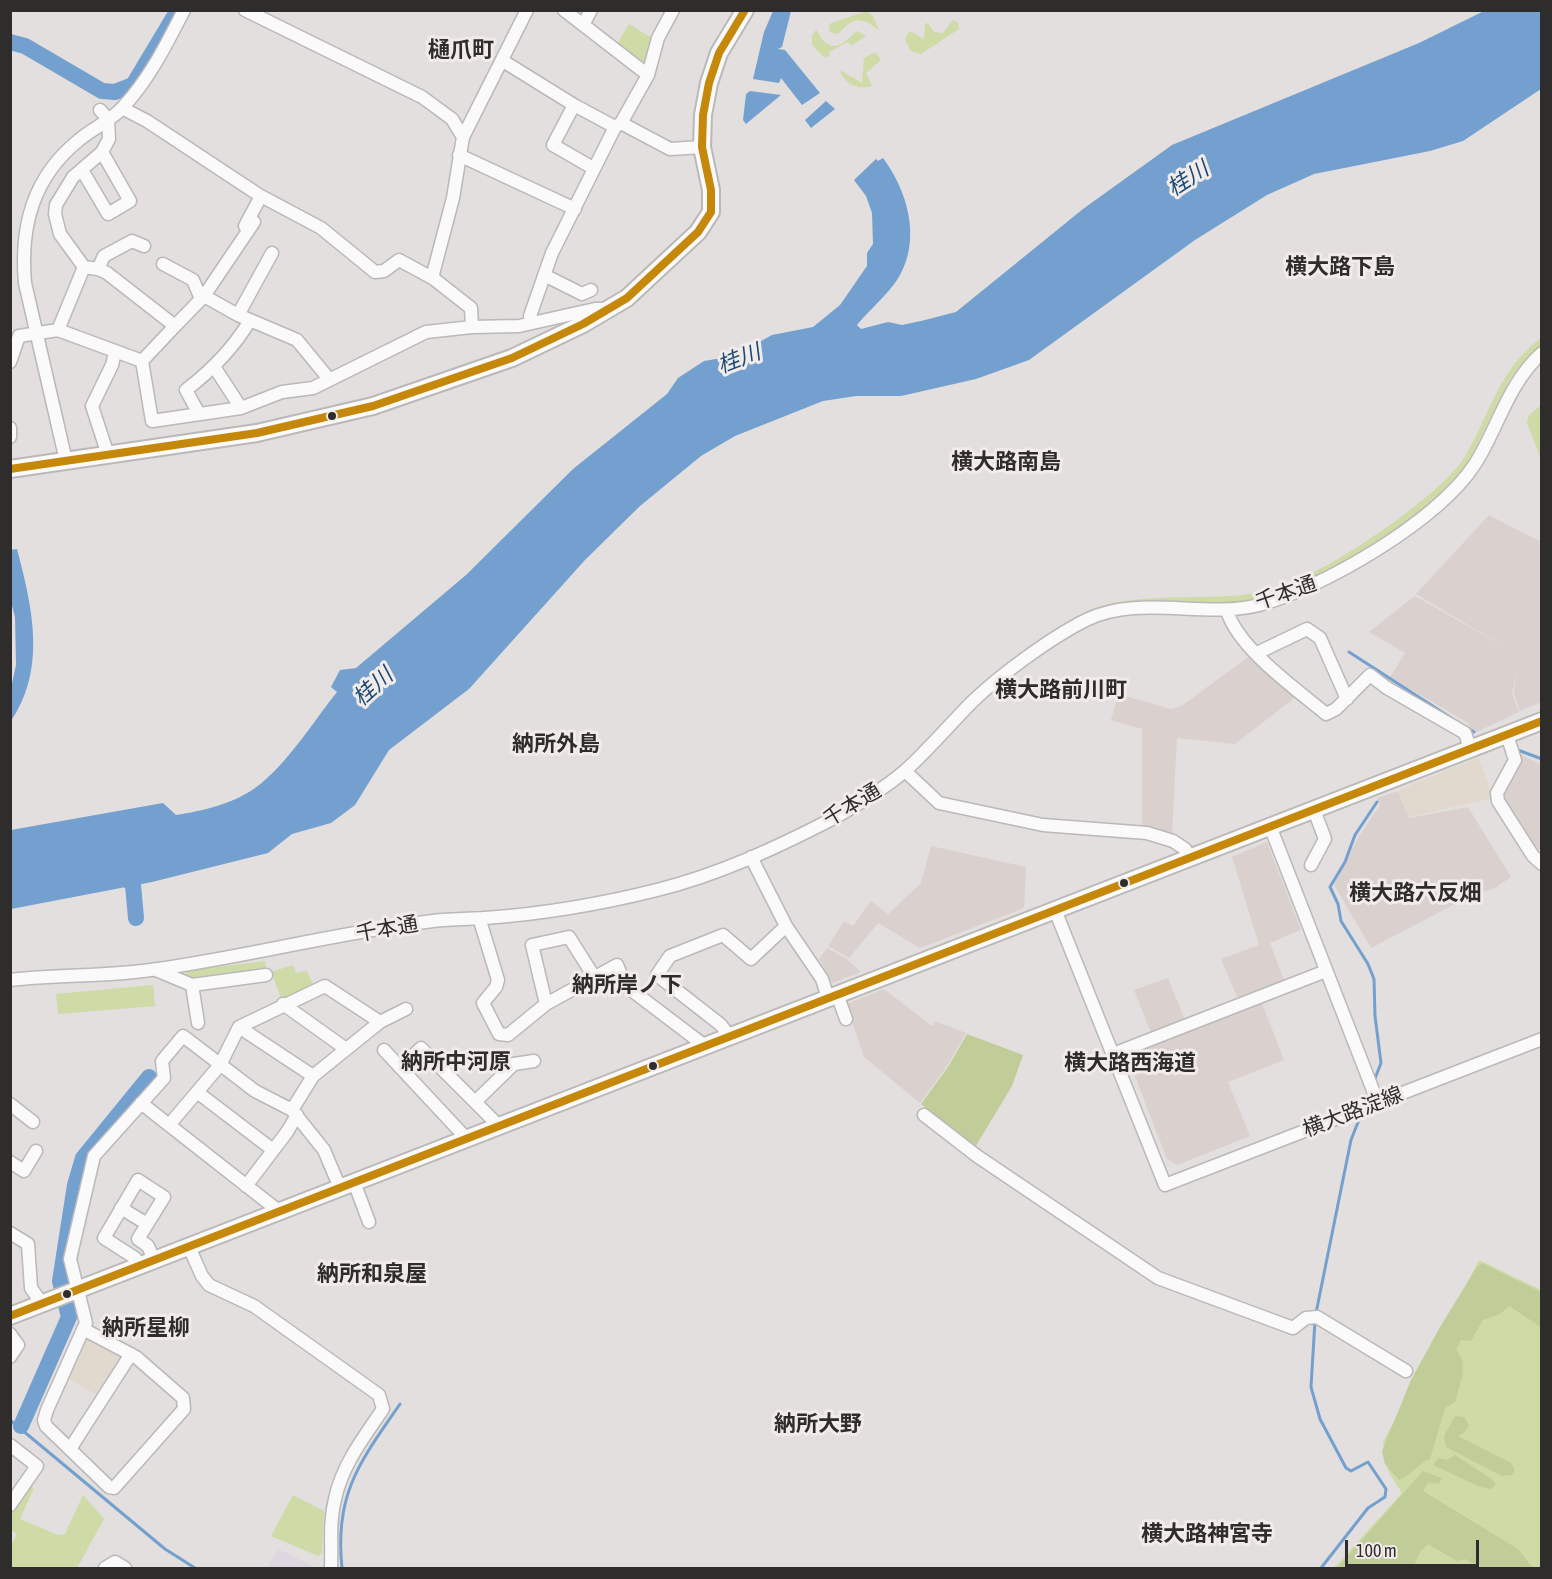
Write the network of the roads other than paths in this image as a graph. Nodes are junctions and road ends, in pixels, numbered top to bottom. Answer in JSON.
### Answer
{"nodes":[{"id":1,"x":184,"y":10,"type":"edge"},
{"id":2,"x":245,"y":10,"type":"edge"},
{"id":3,"x":527,"y":10,"type":"edge"},
{"id":4,"x":564,"y":10,"type":"edge"},
{"id":5,"x":591,"y":10,"type":"edge"},
{"id":6,"x":673,"y":10,"type":"edge"},
{"id":7,"x":745,"y":10,"type":"edge"},
{"id":8,"x":583,"y":25,"type":"junction"},
{"id":9,"x":503,"y":61,"type":"junction"},
{"id":10,"x":648,"y":75,"type":"junction"},
{"id":11,"x":574,"y":105,"type":"junction"},
{"id":12,"x":122,"y":108,"type":"junction"},
{"id":13,"x":104,"y":115,"type":"junction"},
{"id":14,"x":618,"y":125,"type":"junction"},
{"id":15,"x":463,"y":137,"type":"junction"},
{"id":16,"x":702,"y":147,"type":"junction"},
{"id":17,"x":102,"y":152,"type":"junction"},
{"id":18,"x":459,"y":155,"type":"junction"},
{"id":19,"x":593,"y":168,"type":"junction"},
{"id":20,"x":82,"y":170,"type":"junction"},
{"id":21,"x":261,"y":196,"type":"junction"},
{"id":22,"x":575,"y":208,"type":"junction"},
{"id":23,"x":254,"y":222,"type":"dead end"},
{"id":24,"x":144,"y":246,"type":"dead end"},
{"id":25,"x":272,"y":253,"type":"dead end"},
{"id":26,"x":228,"y":262,"type":"junction"},
{"id":27,"x":163,"y":264,"type":"dead end"},
{"id":28,"x":84,"y":267,"type":"junction"},
{"id":29,"x":98,"y":269,"type":"junction"},
{"id":30,"x":544,"y":275,"type":"junction"},
{"id":31,"x":434,"y":279,"type":"junction"},
{"id":32,"x":591,"y":290,"type":"dead end"},
{"id":33,"x":203,"y":297,"type":"junction"},
{"id":34,"x":610,"y":309,"type":"junction"},
{"id":35,"x":238,"y":315,"type":"junction"},
{"id":36,"x":249,"y":321,"type":"junction"},
{"id":37,"x":532,"y":323,"type":"junction"},
{"id":38,"x":175,"y":326,"type":"junction"},
{"id":39,"x":472,"y":327,"type":"junction"},
{"id":40,"x":58,"y":330,"type":"junction"},
{"id":41,"x":35,"y":332,"type":"junction"},
{"id":42,"x":116,"y":352,"type":"junction"},
{"id":43,"x":1542,"y":353,"type":"edge"},
{"id":44,"x":142,"y":361,"type":"junction"},
{"id":45,"x":10,"y":362,"type":"edge"},
{"id":46,"x":215,"y":368,"type":"junction"},
{"id":47,"x":329,"y":379,"type":"junction"},
{"id":48,"x":241,"y":408,"type":"junction"},
{"id":49,"x":199,"y":414,"type":"junction"},
{"id":50,"x":10,"y":428,"type":"edge"},
{"id":51,"x":10,"y":437,"type":"edge"},
{"id":52,"x":108,"y":455,"type":"junction"},
{"id":53,"x":66,"y":461,"type":"junction"},
{"id":54,"x":10,"y":469,"type":"edge"},
{"id":55,"x":1227,"y":611,"type":"junction"},
{"id":56,"x":1257,"y":653,"type":"junction"},
{"id":57,"x":1347,"y":699,"type":"junction"},
{"id":58,"x":1542,"y":721,"type":"edge"},
{"id":59,"x":1510,"y":744,"type":"junction"},
{"id":60,"x":1470,"y":748,"type":"junction"},
{"id":61,"x":905,"y":771,"type":"junction"},
{"id":62,"x":1314,"y":810,"type":"junction"},
{"id":63,"x":1270,"y":826,"type":"junction"},
{"id":64,"x":751,"y":857,"type":"junction"},
{"id":65,"x":1190,"y":857,"type":"junction"},
{"id":66,"x":1311,"y":864,"type":"dead end"},
{"id":67,"x":1542,"y":864,"type":"edge"},
{"id":68,"x":1055,"y":910,"type":"junction"},
{"id":69,"x":483,"y":918,"type":"junction"},
{"id":70,"x":786,"y":926,"type":"junction"},
{"id":71,"x":154,"y":970,"type":"junction"},
{"id":72,"x":1326,"y":971,"type":"junction"},
{"id":73,"x":266,"y":975,"type":"dead end"},
{"id":74,"x":593,"y":975,"type":"junction"},
{"id":75,"x":10,"y":980,"type":"edge"},
{"id":76,"x":192,"y":985,"type":"junction"},
{"id":77,"x":833,"y":996,"type":"junction"},
{"id":78,"x":283,"y":1004,"type":"junction"},
{"id":79,"x":546,"y":1004,"type":"junction"},
{"id":80,"x":406,"y":1009,"type":"dead end"},
{"id":81,"x":846,"y":1019,"type":"dead end"},
{"id":82,"x":380,"y":1022,"type":"junction"},
{"id":83,"x":198,"y":1023,"type":"dead end"},
{"id":84,"x":239,"y":1027,"type":"junction"},
{"id":85,"x":730,"y":1037,"type":"junction"},
{"id":86,"x":1542,"y":1039,"type":"edge"},
{"id":87,"x":705,"y":1046,"type":"junction"},
{"id":88,"x":346,"y":1049,"type":"junction"},
{"id":89,"x":384,"y":1050,"type":"dead end"},
{"id":90,"x":1113,"y":1054,"type":"junction"},
{"id":91,"x":534,"y":1061,"type":"dead end"},
{"id":92,"x":220,"y":1065,"type":"junction"},
{"id":93,"x":401,"y":1067,"type":"junction"},
{"id":94,"x":313,"y":1076,"type":"junction"},
{"id":95,"x":197,"y":1092,"type":"junction"},
{"id":96,"x":475,"y":1102,"type":"junction"},
{"id":97,"x":1378,"y":1102,"type":"junction"},
{"id":98,"x":141,"y":1103,"type":"junction"},
{"id":99,"x":10,"y":1104,"type":"edge"},
{"id":100,"x":295,"y":1112,"type":"junction"},
{"id":101,"x":924,"y":1115,"type":"dead end"},
{"id":102,"x":33,"y":1122,"type":"dead end"},
{"id":103,"x":169,"y":1125,"type":"junction"},
{"id":104,"x":499,"y":1126,"type":"junction"},
{"id":105,"x":466,"y":1138,"type":"junction"},
{"id":106,"x":273,"y":1150,"type":"junction"},
{"id":107,"x":36,"y":1151,"type":"dead end"},
{"id":108,"x":10,"y":1162,"type":"edge"},
{"id":109,"x":347,"y":1185,"type":"junction"},
{"id":110,"x":246,"y":1186,"type":"junction"},
{"id":111,"x":121,"y":1208,"type":"junction"},
{"id":112,"x":280,"y":1212,"type":"junction"},
{"id":113,"x":369,"y":1222,"type":"dead end"},
{"id":114,"x":147,"y":1224,"type":"junction"},
{"id":115,"x":10,"y":1233,"type":"edge"},
{"id":116,"x":189,"y":1247,"type":"junction"},
{"id":117,"x":147,"y":1263,"type":"junction"},
{"id":118,"x":76,"y":1291,"type":"junction"},
{"id":119,"x":47,"y":1303,"type":"junction"},
{"id":120,"x":10,"y":1316,"type":"edge"},
{"id":121,"x":84,"y":1329,"type":"junction"},
{"id":122,"x":10,"y":1334,"type":"edge"},
{"id":123,"x":131,"y":1354,"type":"junction"},
{"id":124,"x":10,"y":1357,"type":"edge"},
{"id":125,"x":1406,"y":1371,"type":"dead end"},
{"id":126,"x":10,"y":1445,"type":"edge"},
{"id":127,"x":70,"y":1449,"type":"junction"},
{"id":128,"x":10,"y":1505,"type":"edge"},
{"id":129,"x":105,"y":1569,"type":"edge"},
{"id":130,"x":125,"y":1569,"type":"edge"},
{"id":131,"x":331,"y":1569,"type":"edge"}],
"edges":[{"from":1,"to":12,"type":"street"},
{"from":2,"to":15,"type":"street"},
{"from":3,"to":9,"type":"street"},
{"from":4,"to":8,"type":"street"},
{"from":5,"to":8,"type":"street"},
{"from":6,"to":10,"type":"street"},
{"from":7,"to":16,"type":"main road"},
{"from":8,"to":10,"type":"street"},
{"from":9,"to":11,"type":"street"},
{"from":9,"to":15,"type":"street"},
{"from":10,"to":14,"type":"street"},
{"from":11,"to":14,"type":"street"},
{"from":11,"to":19,"type":"street"},
{"from":12,"to":13,"type":"street"},
{"from":12,"to":21,"type":"street"},
{"from":13,"to":17,"type":"street"},
{"from":13,"to":41,"type":"street"},
{"from":14,"to":16,"type":"street"},
{"from":14,"to":19,"type":"street"},
{"from":15,"to":18,"type":"street"},
{"from":16,"to":34,"type":"main road"},
{"from":17,"to":20,"type":"street"},
{"from":17,"to":20,"type":"street"},
{"from":18,"to":22,"type":"street"},
{"from":18,"to":31,"type":"street"},
{"from":19,"to":22,"type":"street"},
{"from":20,"to":28,"type":"street"},
{"from":21,"to":26,"type":"street"},
{"from":21,"to":31,"type":"street"},
{"from":22,"to":30,"type":"street"},
{"from":23,"to":26,"type":"street"},
{"from":24,"to":29,"type":"street"},
{"from":25,"to":35,"type":"street"},
{"from":26,"to":33,"type":"street"},
{"from":27,"to":33,"type":"street"},
{"from":28,"to":29,"type":"street"},
{"from":28,"to":40,"type":"street"},
{"from":29,"to":38,"type":"street"},
{"from":30,"to":32,"type":"street"},
{"from":30,"to":37,"type":"street"},
{"from":31,"to":39,"type":"street"},
{"from":33,"to":35,"type":"street"},
{"from":33,"to":38,"type":"street"},
{"from":34,"to":37,"type":"street"},
{"from":34,"to":52,"type":"main road"},
{"from":35,"to":36,"type":"street"},
{"from":36,"to":46,"type":"street"},
{"from":36,"to":47,"type":"street"},
{"from":37,"to":39,"type":"street"},
{"from":38,"to":44,"type":"street"},
{"from":39,"to":47,"type":"street"},
{"from":40,"to":41,"type":"street"},
{"from":40,"to":42,"type":"street"},
{"from":41,"to":45,"type":"street"},
{"from":41,"to":53,"type":"street"},
{"from":42,"to":44,"type":"street"},
{"from":42,"to":52,"type":"street"},
{"from":43,"to":55,"type":"street","name":"千本通"},
{"from":44,"to":49,"type":"street"},
{"from":46,"to":48,"type":"street"},
{"from":46,"to":49,"type":"street"},
{"from":47,"to":48,"type":"street"},
{"from":48,"to":49,"type":"street"},
{"from":50,"to":51,"type":"street"},
{"from":52,"to":53,"type":"main road"},
{"from":53,"to":54,"type":"main road"},
{"from":55,"to":56,"type":"street"},
{"from":55,"to":61,"type":"street","name":"千本通"},
{"from":56,"to":57,"type":"street"},
{"from":56,"to":57,"type":"street"},
{"from":57,"to":60,"type":"street"},
{"from":58,"to":59,"type":"main road"},
{"from":59,"to":60,"type":"main road"},
{"from":59,"to":67,"type":"street"},
{"from":60,"to":62,"type":"main road"},
{"from":61,"to":64,"type":"street","name":"千本通"},
{"from":61,"to":65,"type":"street"},
{"from":62,"to":63,"type":"main road"},
{"from":62,"to":66,"type":"street"},
{"from":63,"to":65,"type":"main road"},
{"from":63,"to":72,"type":"street"},
{"from":64,"to":69,"type":"street","name":"千本通"},
{"from":64,"to":70,"type":"street"},
{"from":65,"to":68,"type":"main road"},
{"from":68,"to":77,"type":"main road"},
{"from":68,"to":90,"type":"street"},
{"from":69,"to":71,"type":"street","name":"千本通"},
{"from":69,"to":79,"type":"street"},
{"from":70,"to":77,"type":"street"},
{"from":70,"to":85,"type":"street"},
{"from":71,"to":75,"type":"street","name":"千本通"},
{"from":71,"to":76,"type":"street"},
{"from":72,"to":90,"type":"street"},
{"from":72,"to":97,"type":"street"},
{"from":73,"to":76,"type":"street"},
{"from":74,"to":79,"type":"street"},
{"from":74,"to":79,"type":"street"},
{"from":74,"to":87,"type":"street"},
{"from":76,"to":83,"type":"street"},
{"from":77,"to":81,"type":"street"},
{"from":77,"to":85,"type":"main road"},
{"from":78,"to":82,"type":"street"},
{"from":78,"to":84,"type":"street"},
{"from":78,"to":88,"type":"street"},
{"from":80,"to":82,"type":"street"},
{"from":82,"to":88,"type":"street"},
{"from":84,"to":92,"type":"street"},
{"from":84,"to":94,"type":"street"},
{"from":85,"to":87,"type":"main road"},
{"from":86,"to":97,"type":"street","name":"横大路淀線"},
{"from":87,"to":104,"type":"main road"},
{"from":88,"to":94,"type":"street"},
{"from":89,"to":93,"type":"street"},
{"from":90,"to":97,"type":"street","name":"横大路淀線"},
{"from":91,"to":96,"type":"street"},
{"from":92,"to":95,"type":"street"},
{"from":92,"to":98,"type":"street"},
{"from":92,"to":100,"type":"street"},
{"from":93,"to":96,"type":"street"},
{"from":93,"to":105,"type":"street"},
{"from":94,"to":100,"type":"street"},
{"from":95,"to":103,"type":"street"},
{"from":95,"to":106,"type":"street"},
{"from":96,"to":104,"type":"street"},
{"from":98,"to":103,"type":"street"},
{"from":98,"to":118,"type":"street"},
{"from":99,"to":102,"type":"street"},
{"from":100,"to":106,"type":"street"},
{"from":100,"to":109,"type":"street"},
{"from":101,"to":125,"type":"street"},
{"from":103,"to":110,"type":"street"},
{"from":104,"to":105,"type":"main road"},
{"from":105,"to":109,"type":"main road"},
{"from":106,"to":110,"type":"street"},
{"from":107,"to":108,"type":"street"},
{"from":109,"to":112,"type":"main road"},
{"from":109,"to":113,"type":"street"},
{"from":110,"to":112,"type":"street"},
{"from":111,"to":114,"type":"street"},
{"from":111,"to":114,"type":"street"},
{"from":111,"to":117,"type":"street"},
{"from":112,"to":116,"type":"main road"},
{"from":114,"to":117,"type":"street"},
{"from":115,"to":119,"type":"street"},
{"from":116,"to":117,"type":"main road"},
{"from":116,"to":131,"type":"street"},
{"from":117,"to":118,"type":"main road"},
{"from":118,"to":119,"type":"main road"},
{"from":118,"to":121,"type":"street"},
{"from":119,"to":120,"type":"main road"},
{"from":121,"to":123,"type":"street"},
{"from":121,"to":127,"type":"street"},
{"from":122,"to":124,"type":"street"},
{"from":123,"to":127,"type":"street"},
{"from":123,"to":127,"type":"street"},
{"from":126,"to":128,"type":"street"},
{"from":129,"to":130,"type":"street"}]}
